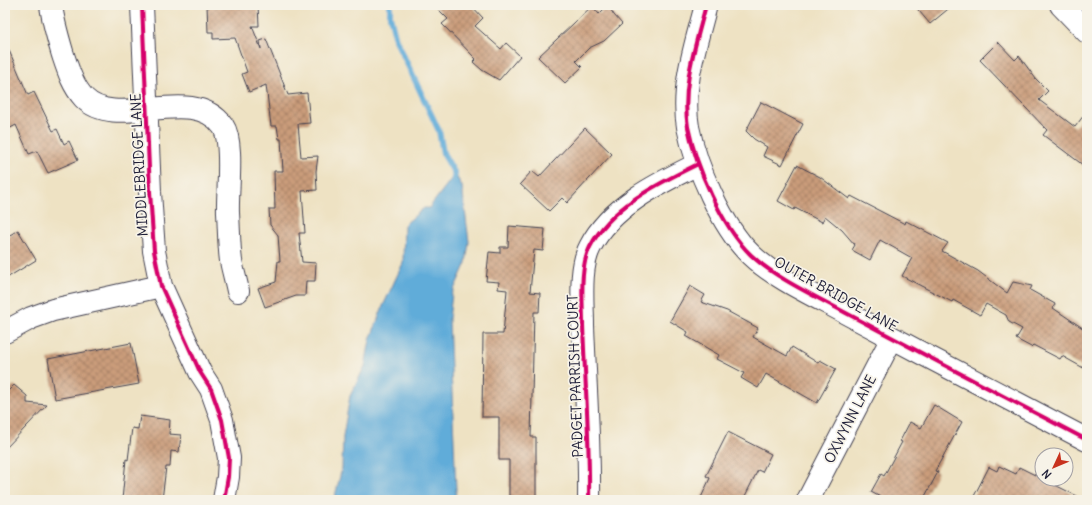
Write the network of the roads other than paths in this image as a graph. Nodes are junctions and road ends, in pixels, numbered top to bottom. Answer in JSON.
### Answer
{"nodes":[{"id":1,"x":51,"y":5,"type":"edge"},
{"id":2,"x":142,"y":5,"type":"edge"},
{"id":3,"x":706,"y":5,"type":"edge"},
{"id":4,"x":1061,"y":5,"type":"edge"},
{"id":5,"x":1087,"y":32,"type":"edge"},
{"id":6,"x":147,"y":110,"type":"junction"},
{"id":7,"x":698,"y":164,"type":"junction"},
{"id":8,"x":161,"y":286,"type":"junction"},
{"id":9,"x":238,"y":290,"type":"dead end"},
{"id":10,"x":5,"y":332,"type":"edge"},
{"id":11,"x":892,"y":338,"type":"junction"},
{"id":12,"x":1087,"y":440,"type":"edge"},
{"id":13,"x":224,"y":500,"type":"edge"},
{"id":14,"x":589,"y":500,"type":"edge"},
{"id":15,"x":808,"y":500,"type":"edge"}],
"edges":[{"from":1,"to":6,"type":"street"},
{"from":2,"to":6,"type":"street","name":"MIDDLEBRIDGE LANE"},
{"from":3,"to":7,"type":"street","name":"OUTER BRIDGE LANE"},
{"from":4,"to":5,"type":"street"},
{"from":6,"to":8,"type":"street","name":"MIDDLEBRIDGE LANE"},
{"from":6,"to":9,"type":"street"},
{"from":7,"to":11,"type":"street","name":"OUTER BRIDGE LANE"},
{"from":7,"to":14,"type":"street","name":"PADGET PARRISH COURT"},
{"from":8,"to":10,"type":"street"},
{"from":8,"to":13,"type":"street","name":"MIDDLEBRIDGE LANE"},
{"from":11,"to":12,"type":"street","name":"OUTER BRIDGE LANE"},
{"from":11,"to":15,"type":"street","name":"OXWYNN LANE"}]}
